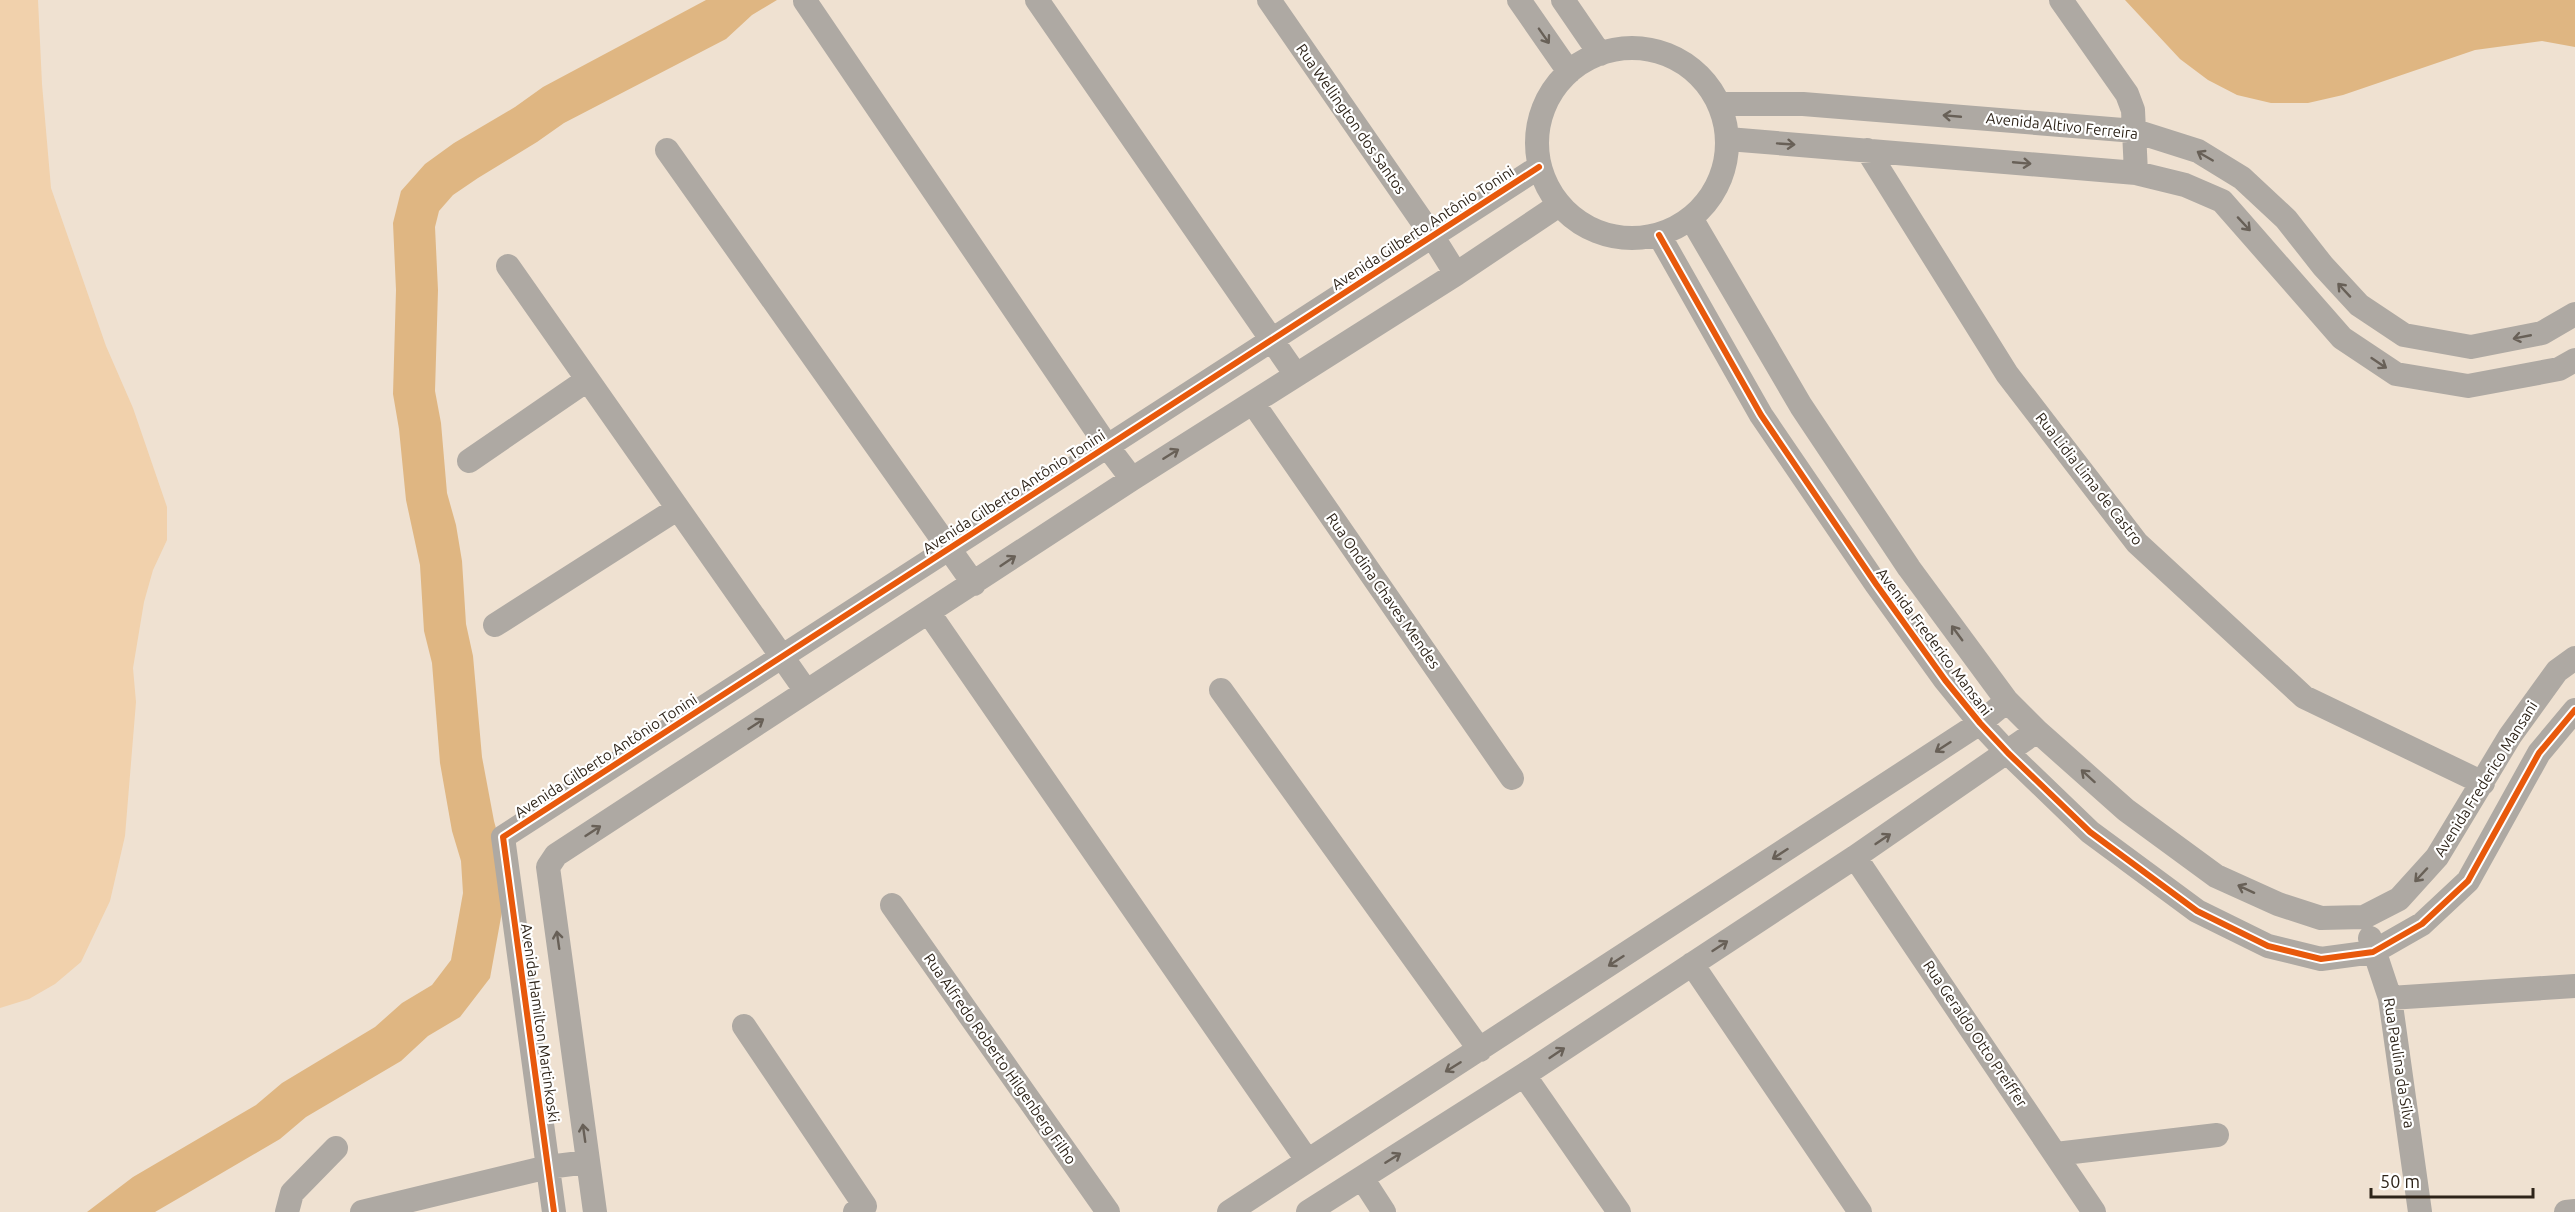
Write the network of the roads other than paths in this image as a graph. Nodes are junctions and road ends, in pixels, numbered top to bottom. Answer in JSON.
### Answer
{"nodes":[{"id":1,"x":1038,"y":0,"type":"edge"},
{"id":2,"x":1269,"y":0,"type":"edge"},
{"id":3,"x":1519,"y":0,"type":"edge"},
{"id":4,"x":1563,"y":0,"type":"edge"},
{"id":5,"x":2061,"y":0,"type":"edge"},
{"id":6,"x":805,"y":1,"type":"edge"},
{"id":7,"x":1600,"y":54,"type":"junction"},
{"id":8,"x":1569,"y":72,"type":"junction"},
{"id":9,"x":1719,"y":104,"type":"junction"},
{"id":10,"x":2135,"y":131,"type":"junction"},
{"id":11,"x":1728,"y":139,"type":"junction"},
{"id":12,"x":667,"y":150,"type":"dead end"},
{"id":13,"x":1867,"y":150,"type":"junction"},
{"id":14,"x":1539,"y":167,"type":"junction"},
{"id":15,"x":2136,"y":173,"type":"junction"},
{"id":16,"x":1559,"y":205,"type":"junction"},
{"id":17,"x":1691,"y":218,"type":"junction"},
{"id":18,"x":1659,"y":235,"type":"junction"},
{"id":19,"x":1433,"y":237,"type":"junction"},
{"id":20,"x":508,"y":266,"type":"dead end"},
{"id":21,"x":1456,"y":274,"type":"junction"},
{"id":22,"x":2575,"y":314,"type":"edge"},
{"id":23,"x":1272,"y":340,"type":"junction"},
{"id":24,"x":2575,"y":360,"type":"edge"},
{"id":25,"x":1296,"y":375,"type":"junction"},
{"id":26,"x":587,"y":380,"type":"junction"},
{"id":27,"x":1253,"y":403,"type":"junction"},
{"id":28,"x":1107,"y":446,"type":"junction"},
{"id":29,"x":469,"y":461,"type":"dead end"},
{"id":30,"x":1132,"y":479,"type":"junction"},
{"id":31,"x":677,"y":509,"type":"junction"},
{"id":32,"x":948,"y":549,"type":"junction"},
{"id":33,"x":974,"y":584,"type":"junction"},
{"id":34,"x":929,"y":613,"type":"junction"},
{"id":35,"x":495,"y":625,"type":"dead end"},
{"id":36,"x":781,"y":658,"type":"junction"},
{"id":37,"x":2575,"y":658,"type":"edge"},
{"id":38,"x":1221,"y":690,"type":"dead end"},
{"id":39,"x":806,"y":691,"type":"junction"},
{"id":40,"x":2007,"y":701,"type":"junction"},
{"id":41,"x":2575,"y":710,"type":"edge"},
{"id":42,"x":1980,"y":723,"type":"junction"},
{"id":43,"x":2037,"y":731,"type":"junction"},
{"id":44,"x":2008,"y":753,"type":"junction"},
{"id":45,"x":1512,"y":778,"type":"dead end"},
{"id":46,"x":2483,"y":783,"type":"junction"},
{"id":47,"x":503,"y":837,"type":"joint"},
{"id":48,"x":1855,"y":857,"type":"junction"},
{"id":49,"x":892,"y":905,"type":"dead end"},
{"id":50,"x":2364,"y":917,"type":"junction"},
{"id":51,"x":2373,"y":951,"type":"junction"},
{"id":52,"x":1692,"y":964,"type":"junction"},
{"id":53,"x":2575,"y":986,"type":"edge"},
{"id":54,"x":2390,"y":998,"type":"junction"},
{"id":55,"x":744,"y":1026,"type":"dead end"},
{"id":56,"x":1480,"y":1050,"type":"junction"},
{"id":57,"x":1524,"y":1075,"type":"junction"},
{"id":58,"x":2217,"y":1135,"type":"dead end"},
{"id":59,"x":336,"y":1148,"type":"dead end"},
{"id":60,"x":2056,"y":1154,"type":"junction"},
{"id":61,"x":1307,"y":1160,"type":"junction"},
{"id":62,"x":588,"y":1162,"type":"junction"},
{"id":63,"x":548,"y":1167,"type":"junction"},
{"id":64,"x":1362,"y":1178,"type":"junction"},
{"id":65,"x":860,"y":1209,"type":"edge"},
{"id":66,"x":2575,"y":1211,"type":"edge"},
{"id":67,"x":287,"y":1212,"type":"edge"},
{"id":68,"x":362,"y":1212,"type":"edge"},
{"id":69,"x":555,"y":1212,"type":"edge"},
{"id":70,"x":595,"y":1212,"type":"edge"},
{"id":71,"x":1108,"y":1212,"type":"edge"},
{"id":72,"x":1229,"y":1212,"type":"edge"},
{"id":73,"x":1308,"y":1212,"type":"edge"},
{"id":74,"x":1384,"y":1212,"type":"edge"},
{"id":75,"x":1619,"y":1212,"type":"edge"},
{"id":76,"x":1860,"y":1212,"type":"edge"},
{"id":77,"x":2094,"y":1212,"type":"edge"},
{"id":78,"x":2420,"y":1212,"type":"edge"},
{"id":79,"x":2566,"y":1212,"type":"edge"}],
"edges":[{"from":1,"to":23,"type":"street"},
{"from":2,"to":19,"type":"street","name":"Rua Wellington dos Santos"},
{"from":3,"to":8,"type":"street","one_way":true},
{"from":4,"to":7,"type":"street"},
{"from":5,"to":10,"type":"street"},
{"from":6,"to":28,"type":"street"},
{"from":7,"to":8,"type":"street"},
{"from":7,"to":9,"type":"street"},
{"from":8,"to":14,"type":"street"},
{"from":10,"to":9,"type":"street","name":"Avenida Altivo Ferreira","one_way":true},
{"from":9,"to":11,"type":"street"},
{"from":10,"to":15,"type":"street"},
{"from":22,"to":10,"type":"street","name":"Avenida Altivo Ferreira","one_way":true},
{"from":11,"to":13,"type":"street","one_way":true},
{"from":11,"to":17,"type":"street"},
{"from":12,"to":32,"type":"street"},
{"from":13,"to":15,"type":"street","one_way":true},
{"from":13,"to":46,"type":"street","name":"Rua Lidia Lima de Castro"},
{"from":14,"to":16,"type":"street"},
{"from":14,"to":19,"type":"street","name":"Avenida Gilberto Antônio Tonini"},
{"from":15,"to":24,"type":"street","one_way":true},
{"from":16,"to":18,"type":"street"},
{"from":16,"to":21,"type":"street"},
{"from":17,"to":18,"type":"street"},
{"from":40,"to":17,"type":"street","name":"Avenida Frederico Mansani","one_way":true},
{"from":18,"to":42,"type":"street","name":"Avenida Frederico Mansani"},
{"from":19,"to":21,"type":"street","name":"Rua Wellington dos Santos"},
{"from":19,"to":23,"type":"street","name":"Avenida Gilberto Antônio Tonini"},
{"from":20,"to":26,"type":"street"},
{"from":21,"to":25,"type":"street"},
{"from":23,"to":25,"type":"street"},
{"from":23,"to":28,"type":"street","name":"Avenida Gilberto Antônio Tonini"},
{"from":25,"to":27,"type":"street"},
{"from":26,"to":29,"type":"street"},
{"from":26,"to":31,"type":"street"},
{"from":30,"to":27,"type":"street","one_way":true},
{"from":27,"to":45,"type":"street","name":"Rua Ondina Chaves Mendes"},
{"from":28,"to":30,"type":"street"},
{"from":28,"to":32,"type":"street","name":"Avenida Gilberto Antônio Tonini"},
{"from":33,"to":30,"type":"street","one_way":true},
{"from":31,"to":35,"type":"street"},
{"from":31,"to":36,"type":"street"},
{"from":32,"to":33,"type":"street"},
{"from":32,"to":36,"type":"street","name":"Avenida Gilberto Antônio Tonini"},
{"from":33,"to":34,"type":"street"},
{"from":34,"to":39,"type":"street"},
{"from":34,"to":61,"type":"street"},
{"from":36,"to":39,"type":"street"},
{"from":36,"to":47,"type":"street","name":"Avenida Gilberto Antônio Tonini"},
{"from":37,"to":46,"type":"street","name":"Avenida Frederico Mansani"},
{"from":38,"to":56,"type":"street"},
{"from":62,"to":39,"type":"street","name":"Avenida Hamilton Martinkoski","one_way":true},
{"from":40,"to":42,"type":"street"},
{"from":40,"to":43,"type":"street","name":"Avenida Frederico Mansani"},
{"from":41,"to":51,"type":"street","name":"Avenida Frederico Mansani"},
{"from":42,"to":44,"type":"street","name":"Avenida Frederico Mansani"},
{"from":42,"to":56,"type":"street","one_way":true},
{"from":43,"to":44,"type":"street"},
{"from":50,"to":43,"type":"street","name":"Avenida Frederico Mansani","one_way":true},
{"from":48,"to":44,"type":"street","one_way":true},
{"from":44,"to":51,"type":"street","name":"Avenida Frederico Mansani"},
{"from":46,"to":50,"type":"street","name":"Avenida Frederico Mansani","one_way":true},
{"from":47,"to":63,"type":"street","name":"Avenida Hamilton Martinkoski"},
{"from":52,"to":48,"type":"street","one_way":true},
{"from":48,"to":60,"type":"street","name":"Rua Geraldo Otto Preiffer"},
{"from":49,"to":71,"type":"street","name":"Rua Alfredo Roberto Hilgenberg Filho"},
{"from":50,"to":51,"type":"street","name":"Rua Paulina da Silva"},
{"from":51,"to":54,"type":"street","name":"Rua Paulina da Silva"},
{"from":57,"to":52,"type":"street","one_way":true},
{"from":52,"to":76,"type":"street"},
{"from":53,"to":54,"type":"street"},
{"from":54,"to":78,"type":"street","name":"Rua Paulina da Silva"},
{"from":55,"to":65,"type":"street"},
{"from":56,"to":61,"type":"street","one_way":true},
{"from":64,"to":57,"type":"street","one_way":true},
{"from":57,"to":75,"type":"street"},
{"from":58,"to":60,"type":"street"},
{"from":59,"to":67,"type":"street"},
{"from":60,"to":77,"type":"street","name":"Rua Geraldo Otto Preiffer"},
{"from":61,"to":72,"type":"street"},
{"from":62,"to":63,"type":"street"},
{"from":62,"to":70,"type":"street","name":"Avenida Hamilton Martinkoski"},
{"from":63,"to":68,"type":"street"},
{"from":63,"to":69,"type":"street","name":"Avenida Hamilton Martinkoski"},
{"from":64,"to":73,"type":"street"},
{"from":64,"to":74,"type":"street"},
{"from":66,"to":79,"type":"street"}]}
